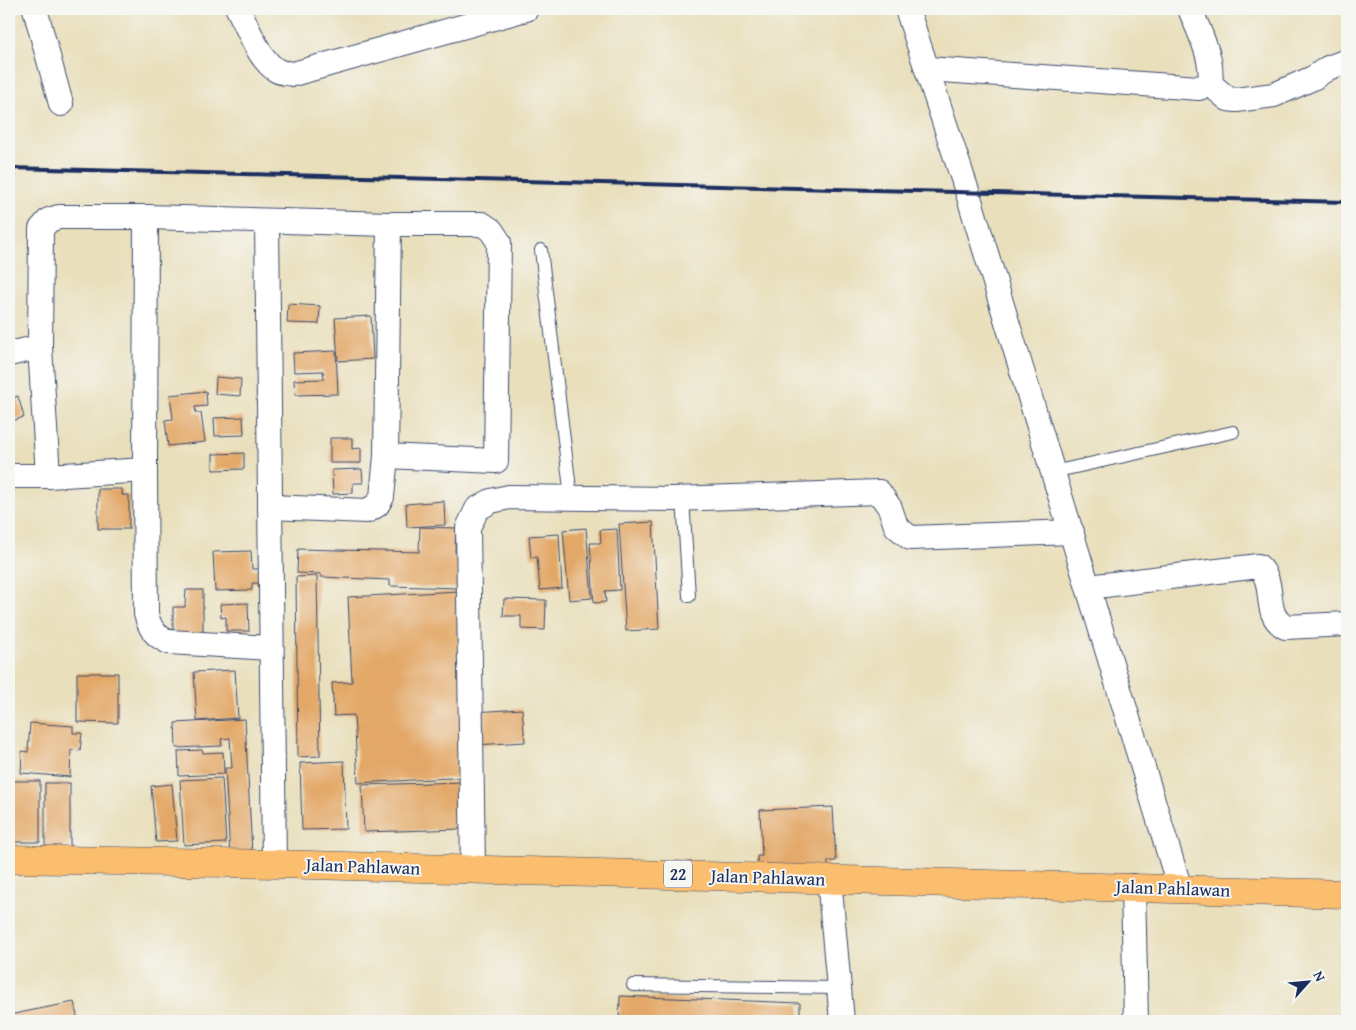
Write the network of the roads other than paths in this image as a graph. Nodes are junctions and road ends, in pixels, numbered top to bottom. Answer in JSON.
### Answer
{"nodes":[{"id":1,"x":35,"y":9,"type":"edge"},
{"id":2,"x":238,"y":9,"type":"edge"},
{"id":3,"x":526,"y":9,"type":"edge"},
{"id":4,"x":907,"y":9,"type":"edge"},
{"id":5,"x":1190,"y":9,"type":"edge"},
{"id":6,"x":1347,"y":61,"type":"edge"},
{"id":7,"x":927,"y":69,"type":"junction"},
{"id":8,"x":1210,"y":84,"type":"junction"},
{"id":9,"x":61,"y":104,"type":"dead end"},
{"id":10,"x":146,"y":218,"type":"junction"},
{"id":11,"x":267,"y":221,"type":"junction"},
{"id":12,"x":389,"y":224,"type":"junction"},
{"id":13,"x":541,"y":250,"type":"dead end"},
{"id":14,"x":40,"y":347,"type":"junction"},
{"id":15,"x":9,"y":354,"type":"edge"},
{"id":16,"x":1233,"y":432,"type":"dead end"},
{"id":17,"x":386,"y":456,"type":"junction"},
{"id":18,"x":145,"y":470,"type":"junction"},
{"id":19,"x":1053,"y":472,"type":"junction"},
{"id":20,"x":9,"y":476,"type":"edge"},
{"id":21,"x":48,"y":476,"type":"junction"},
{"id":22,"x":571,"y":497,"type":"junction"},
{"id":23,"x":683,"y":498,"type":"junction"},
{"id":24,"x":270,"y":507,"type":"junction"},
{"id":25,"x":1072,"y":532,"type":"junction"},
{"id":26,"x":1089,"y":587,"type":"junction"},
{"id":27,"x":689,"y":596,"type":"dead end"},
{"id":28,"x":1347,"y":624,"type":"edge"},
{"id":29,"x":271,"y":648,"type":"junction"},
{"id":30,"x":9,"y":859,"type":"edge"},
{"id":31,"x":274,"y":864,"type":"junction"},
{"id":32,"x":473,"y":869,"type":"junction"},
{"id":33,"x":829,"y":878,"type":"junction"},
{"id":34,"x":1133,"y":886,"type":"junction"},
{"id":35,"x":1180,"y":889,"type":"junction"},
{"id":36,"x":1347,"y":894,"type":"edge"},
{"id":37,"x":633,"y":985,"type":"dead end"},
{"id":38,"x":839,"y":988,"type":"junction"},
{"id":39,"x":842,"y":1021,"type":"edge"},
{"id":40,"x":1136,"y":1021,"type":"edge"}],
"edges":[{"from":1,"to":9,"type":"street"},
{"from":2,"to":3,"type":"street"},
{"from":4,"to":7,"type":"street"},
{"from":5,"to":8,"type":"street"},
{"from":6,"to":8,"type":"street"},
{"from":7,"to":8,"type":"street"},
{"from":7,"to":19,"type":"street"},
{"from":10,"to":11,"type":"street"},
{"from":10,"to":14,"type":"street"},
{"from":10,"to":18,"type":"street"},
{"from":11,"to":12,"type":"street"},
{"from":11,"to":24,"type":"street"},
{"from":12,"to":17,"type":"street"},
{"from":12,"to":17,"type":"street"},
{"from":13,"to":22,"type":"lane"},
{"from":14,"to":15,"type":"street"},
{"from":14,"to":21,"type":"street"},
{"from":16,"to":19,"type":"lane"},
{"from":17,"to":24,"type":"street"},
{"from":18,"to":21,"type":"street"},
{"from":18,"to":29,"type":"street"},
{"from":19,"to":25,"type":"street"},
{"from":20,"to":21,"type":"street"},
{"from":22,"to":23,"type":"street"},
{"from":22,"to":32,"type":"street"},
{"from":23,"to":25,"type":"street"},
{"from":23,"to":27,"type":"lane"},
{"from":24,"to":29,"type":"street"},
{"from":25,"to":26,"type":"street"},
{"from":26,"to":28,"type":"street"},
{"from":26,"to":35,"type":"street"},
{"from":29,"to":31,"type":"street"},
{"from":30,"to":31,"type":"highway","name":"Jalan Pahlawan","number":"22"},
{"from":31,"to":32,"type":"highway","name":"Jalan Pahlawan","number":"22"},
{"from":32,"to":33,"type":"highway","name":"Jalan Pahlawan","number":"22"},
{"from":33,"to":34,"type":"highway","name":"Jalan Pahlawan","number":"22"},
{"from":33,"to":38,"type":"street"},
{"from":34,"to":35,"type":"highway","name":"Jalan Pahlawan","number":"22"},
{"from":34,"to":40,"type":"street"},
{"from":35,"to":36,"type":"highway","name":"Jalan Pahlawan","number":"22"},
{"from":37,"to":38,"type":"lane"},
{"from":38,"to":39,"type":"street"}]}
